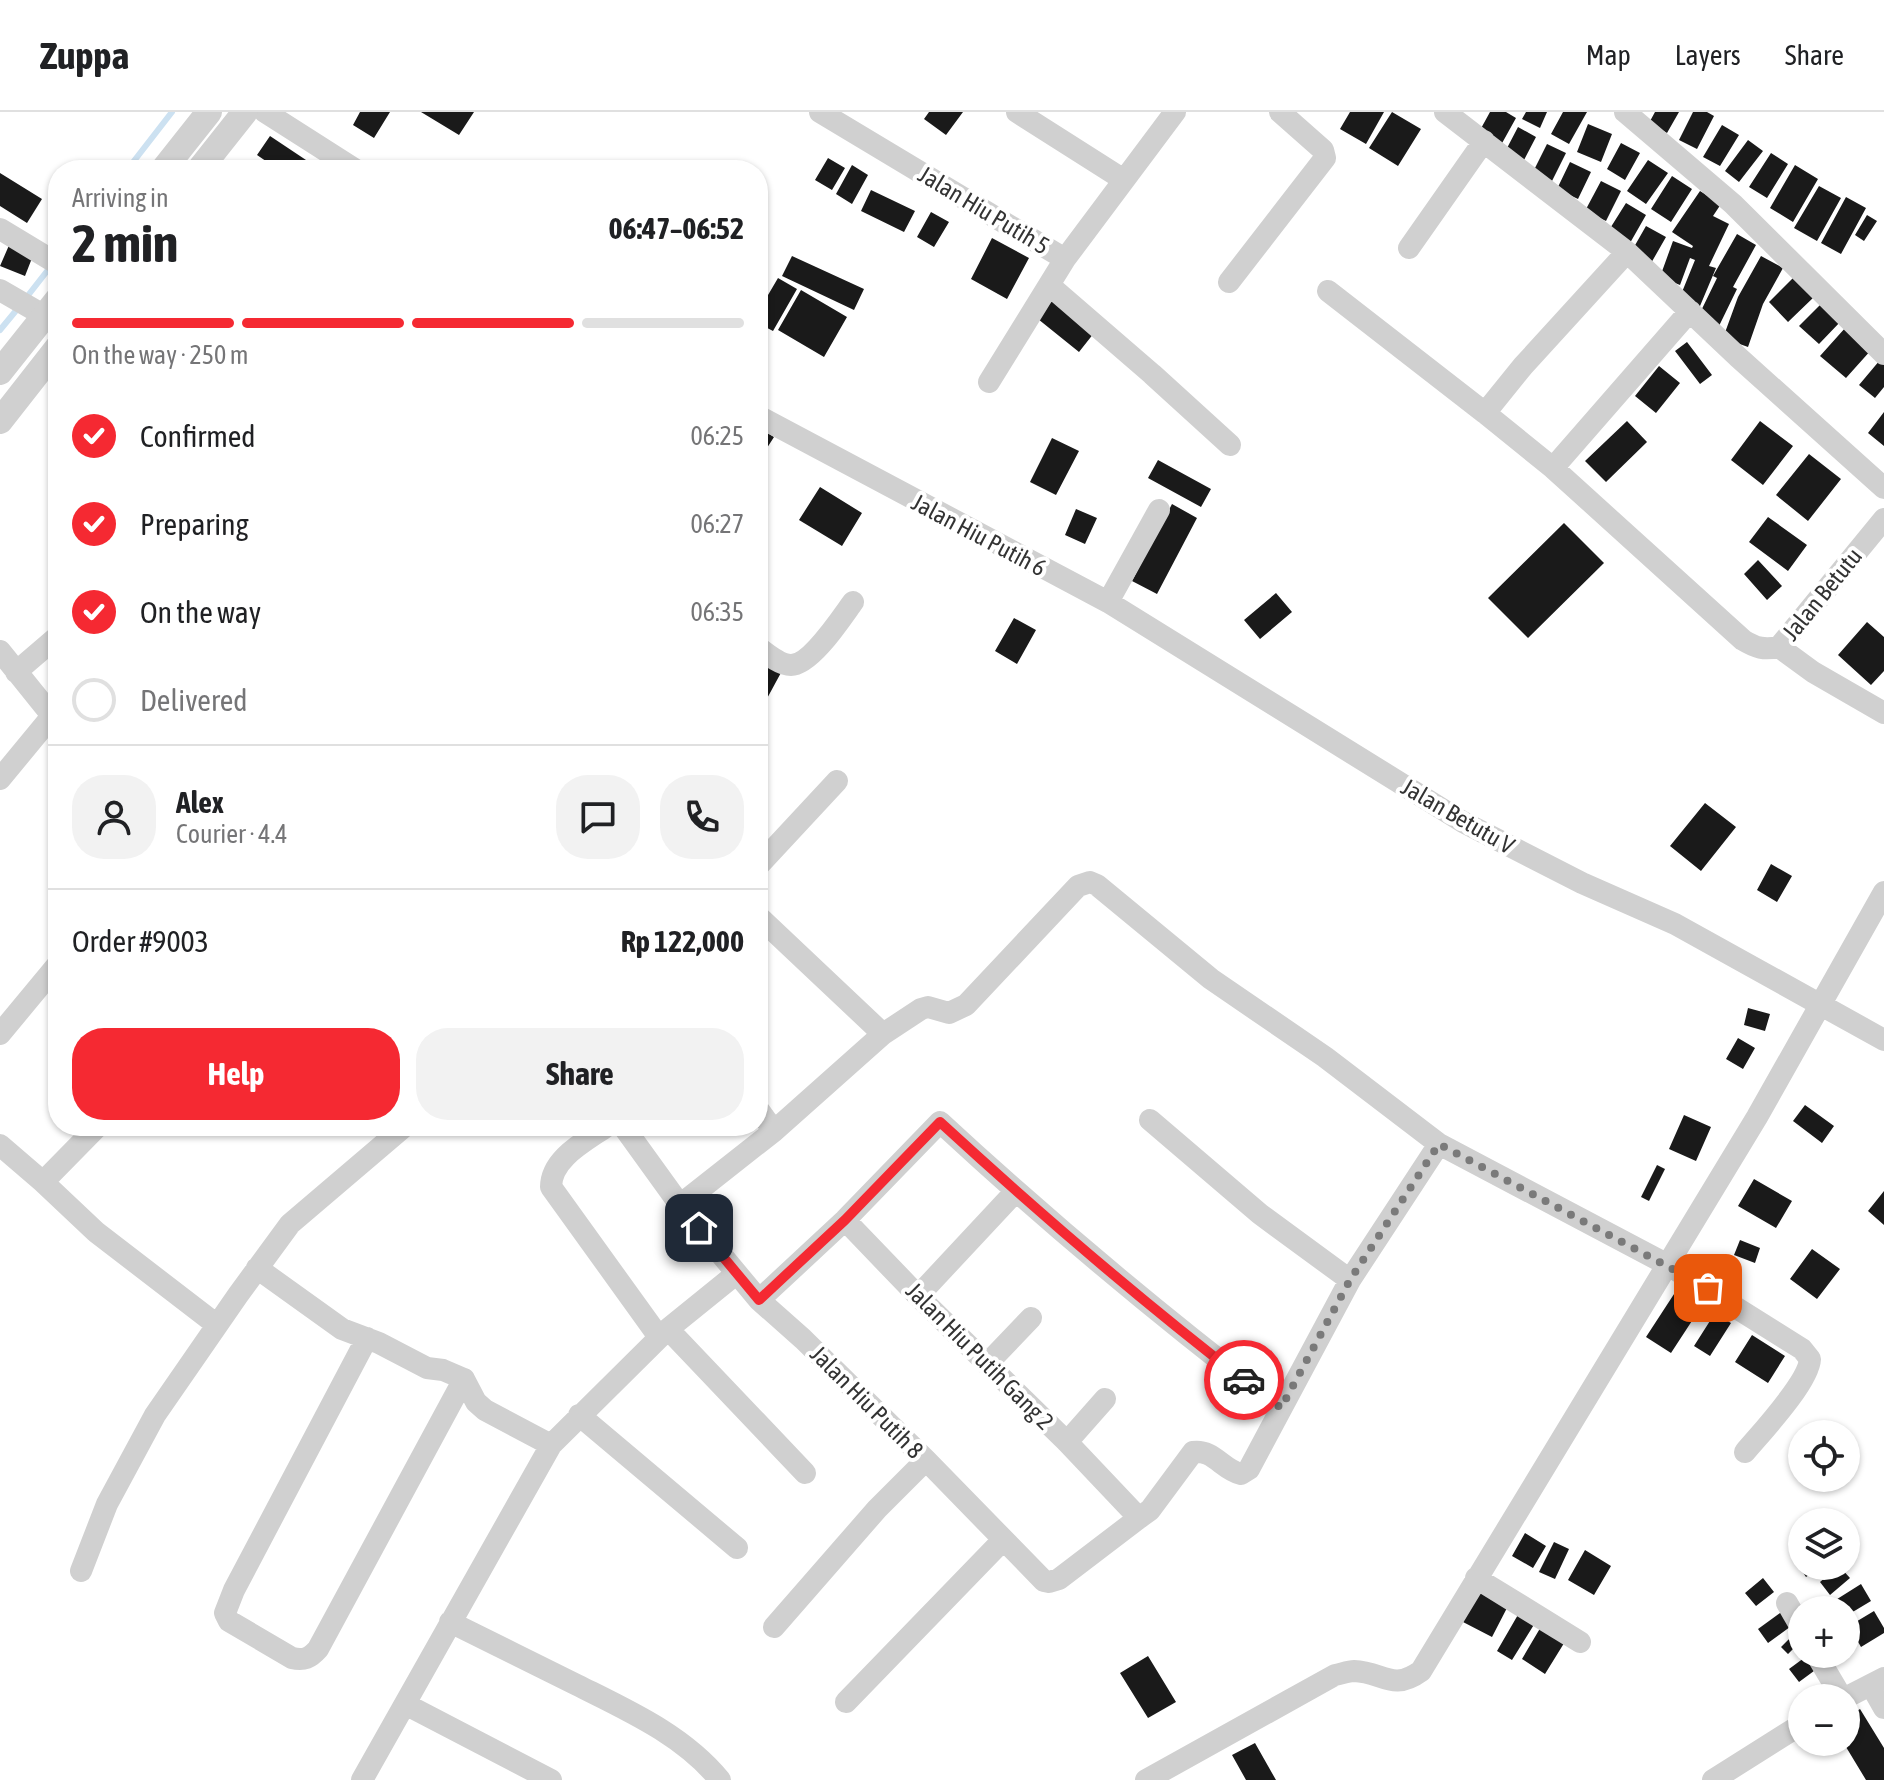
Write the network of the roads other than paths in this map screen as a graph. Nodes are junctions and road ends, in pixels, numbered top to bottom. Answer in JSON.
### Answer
{"nodes":[{"id":1,"x":209,"y":112,"type":"edge"},
{"id":2,"x":265,"y":112,"type":"edge"},
{"id":3,"x":1017,"y":112,"type":"edge"},
{"id":4,"x":1175,"y":112,"type":"edge"},
{"id":5,"x":1445,"y":112,"type":"edge"},
{"id":6,"x":1625,"y":112,"type":"edge"},
{"id":7,"x":827,"y":114,"type":"edge"},
{"id":8,"x":236,"y":115,"type":"edge"},
{"id":9,"x":1289,"y":115,"type":"edge"},
{"id":10,"x":1484,"y":141,"type":"junction"},
{"id":11,"x":171,"y":160,"type":"edge"},
{"id":12,"x":206,"y":160,"type":"edge"},
{"id":13,"x":340,"y":160,"type":"edge"},
{"id":14,"x":1124,"y":180,"type":"junction"},
{"id":15,"x":0,"y":229,"type":"edge"},
{"id":16,"x":1409,"y":248,"type":"dead end"},
{"id":17,"x":1627,"y":252,"type":"junction"},
{"id":18,"x":48,"y":258,"type":"edge"},
{"id":19,"x":1065,"y":259,"type":"junction"},
{"id":20,"x":1229,"y":282,"type":"dead end"},
{"id":21,"x":1049,"y":285,"type":"junction"},
{"id":22,"x":0,"y":290,"type":"edge"},
{"id":23,"x":1328,"y":291,"type":"dead end"},
{"id":24,"x":48,"y":306,"type":"edge"},
{"id":25,"x":1690,"y":311,"type":"junction"},
{"id":26,"x":48,"y":312,"type":"edge"},
{"id":27,"x":1884,"y":354,"type":"edge"},
{"id":28,"x":48,"y":360,"type":"edge"},
{"id":29,"x":0,"y":372,"type":"edge"},
{"id":30,"x":989,"y":382,"type":"dead end"},
{"id":31,"x":1485,"y":413,"type":"junction"},
{"id":32,"x":0,"y":421,"type":"edge"},
{"id":33,"x":768,"y":421,"type":"edge"},
{"id":34,"x":1230,"y":445,"type":"dead end"},
{"id":35,"x":1553,"y":468,"type":"junction"},
{"id":36,"x":1884,"y":488,"type":"edge"},
{"id":37,"x":1159,"y":510,"type":"dead end"},
{"id":38,"x":1884,"y":519,"type":"edge"},
{"id":39,"x":853,"y":602,"type":"dead end"},
{"id":40,"x":1108,"y":602,"type":"junction"},
{"id":41,"x":48,"y":645,"type":"edge"},
{"id":42,"x":1779,"y":647,"type":"junction"},
{"id":43,"x":0,"y":651,"type":"edge"},
{"id":44,"x":768,"y":654,"type":"edge"},
{"id":45,"x":16,"y":672,"type":"junction"},
{"id":46,"x":48,"y":711,"type":"edge"},
{"id":47,"x":1884,"y":713,"type":"edge"},
{"id":48,"x":48,"y":728,"type":"edge"},
{"id":49,"x":0,"y":779,"type":"edge"},
{"id":50,"x":837,"y":781,"type":"dead end"},
{"id":51,"x":768,"y":855,"type":"edge"},
{"id":52,"x":1884,"y":892,"type":"edge"},
{"id":53,"x":768,"y":925,"type":"edge"},
{"id":54,"x":48,"y":976,"type":"edge"},
{"id":55,"x":1822,"y":1004,"type":"junction"},
{"id":56,"x":0,"y":1034,"type":"edge"},
{"id":57,"x":883,"y":1034,"type":"junction"},
{"id":58,"x":1884,"y":1040,"type":"edge"},
{"id":59,"x":1150,"y":1120,"type":"dead end"},
{"id":60,"x":768,"y":1123,"type":"edge"},
{"id":61,"x":774,"y":1131,"type":"junction"},
{"id":62,"x":88,"y":1136,"type":"edge"},
{"id":63,"x":393,"y":1136,"type":"edge"},
{"id":64,"x":593,"y":1136,"type":"edge"},
{"id":65,"x":630,"y":1136,"type":"edge"},
{"id":66,"x":768,"y":1136,"type":"edge"},
{"id":67,"x":768,"y":1136,"type":"edge"},
{"id":68,"x":1439,"y":1144,"type":"junction"},
{"id":69,"x":0,"y":1145,"type":"edge"},
{"id":70,"x":43,"y":1182,"type":"junction"},
{"id":71,"x":1015,"y":1192,"type":"junction"},
{"id":72,"x":680,"y":1205,"type":"junction"},
{"id":73,"x":845,"y":1220,"type":"junction"},
{"id":74,"x":1668,"y":1265,"type":"junction"},
{"id":75,"x":257,"y":1268,"type":"junction"},
{"id":76,"x":736,"y":1274,"type":"junction"},
{"id":77,"x":1350,"y":1280,"type":"junction"},
{"id":78,"x":918,"y":1296,"type":"junction"},
{"id":79,"x":759,"y":1300,"type":"junction"},
{"id":80,"x":1031,"y":1318,"type":"dead end"},
{"id":81,"x":217,"y":1325,"type":"junction"},
{"id":82,"x":664,"y":1333,"type":"junction"},
{"id":83,"x":367,"y":1338,"type":"junction"},
{"id":84,"x":987,"y":1364,"type":"junction"},
{"id":85,"x":464,"y":1379,"type":"junction"},
{"id":86,"x":1105,"y":1399,"type":"dead end"},
{"id":87,"x":1281,"y":1408,"type":"junction"},
{"id":88,"x":579,"y":1415,"type":"junction"},
{"id":89,"x":1067,"y":1442,"type":"junction"},
{"id":90,"x":551,"y":1445,"type":"junction"},
{"id":91,"x":1745,"y":1452,"type":"dead end"},
{"id":92,"x":926,"y":1460,"type":"junction"},
{"id":93,"x":805,"y":1473,"type":"dead end"},
{"id":94,"x":1139,"y":1518,"type":"junction"},
{"id":95,"x":1003,"y":1540,"type":"junction"},
{"id":96,"x":737,"y":1548,"type":"dead end"},
{"id":97,"x":81,"y":1571,"type":"dead end"},
{"id":98,"x":1476,"y":1578,"type":"junction"},
{"id":99,"x":450,"y":1622,"type":"junction"},
{"id":100,"x":774,"y":1627,"type":"dead end"},
{"id":101,"x":1580,"y":1642,"type":"dead end"},
{"id":102,"x":1878,"y":1682,"type":"edge"},
{"id":103,"x":846,"y":1702,"type":"dead end"},
{"id":104,"x":405,"y":1704,"type":"junction"},
{"id":105,"x":1884,"y":1708,"type":"edge"},
{"id":106,"x":1788,"y":1733,"type":"edge"},
{"id":107,"x":362,"y":1780,"type":"edge"},
{"id":108,"x":551,"y":1780,"type":"edge"},
{"id":109,"x":720,"y":1780,"type":"edge"},
{"id":110,"x":1146,"y":1780,"type":"edge"},
{"id":111,"x":1713,"y":1780,"type":"edge"}],
"edges":[{"from":1,"to":11,"type":"street"},
{"from":2,"to":13,"type":"street"},
{"from":3,"to":14,"type":"street"},
{"from":4,"to":14,"type":"street"},
{"from":5,"to":10,"type":"street"},
{"from":6,"to":27,"type":"street"},
{"from":7,"to":19,"type":"street","name":"Jalan Hiu Putih 5"},
{"from":8,"to":12,"type":"street"},
{"from":9,"to":20,"type":"street"},
{"from":10,"to":16,"type":"street"},
{"from":10,"to":17,"type":"street"},
{"from":14,"to":19,"type":"street"},
{"from":15,"to":18,"type":"street"},
{"from":17,"to":25,"type":"street"},
{"from":17,"to":31,"type":"street"},
{"from":19,"to":21,"type":"street","name":"Jalan Hiu Putih 5"},
{"from":21,"to":30,"type":"street","name":"Jalan Hiu Putih 5"},
{"from":21,"to":34,"type":"street"},
{"from":22,"to":24,"type":"street"},
{"from":23,"to":31,"type":"street"},
{"from":25,"to":35,"type":"street"},
{"from":25,"to":36,"type":"street"},
{"from":26,"to":29,"type":"street"},
{"from":28,"to":32,"type":"street"},
{"from":31,"to":35,"type":"street"},
{"from":33,"to":40,"type":"street","name":"Jalan Hiu Putih 6"},
{"from":35,"to":42,"type":"street"},
{"from":37,"to":40,"type":"street"},
{"from":38,"to":42,"type":"street","name":"Jalan Betutu"},
{"from":39,"to":44,"type":"street"},
{"from":40,"to":55,"type":"street","name":"Jalan Betutu V"},
{"from":41,"to":45,"type":"street"},
{"from":42,"to":47,"type":"street","name":"Jalan Betutu"},
{"from":43,"to":45,"type":"street"},
{"from":45,"to":46,"type":"street"},
{"from":48,"to":49,"type":"street"},
{"from":50,"to":51,"type":"street"},
{"from":52,"to":55,"type":"street"},
{"from":53,"to":57,"type":"street"},
{"from":54,"to":56,"type":"street"},
{"from":55,"to":58,"type":"street","name":"Jalan Betutu V"},
{"from":55,"to":74,"type":"street"},
{"from":57,"to":61,"type":"street"},
{"from":57,"to":68,"type":"street"},
{"from":59,"to":77,"type":"street"},
{"from":60,"to":61,"type":"street"},
{"from":61,"to":66,"type":"street"},
{"from":62,"to":70,"type":"street"},
{"from":63,"to":75,"type":"street"},
{"from":64,"to":82,"type":"street"},
{"from":65,"to":72,"type":"street","name":"Jalan Hiu Putih 8"},
{"from":67,"to":72,"type":"street"},
{"from":68,"to":74,"type":"street"},
{"from":68,"to":77,"type":"street"},
{"from":69,"to":70,"type":"street"},
{"from":70,"to":81,"type":"street"},
{"from":71,"to":73,"type":"street"},
{"from":71,"to":78,"type":"street"},
{"from":71,"to":87,"type":"street"},
{"from":72,"to":76,"type":"street","name":"Jalan Hiu Putih 8"},
{"from":73,"to":78,"type":"street","name":"Jalan Hiu Putih Gang 2"},
{"from":73,"to":79,"type":"street"},
{"from":74,"to":91,"type":"street"},
{"from":74,"to":98,"type":"street"},
{"from":75,"to":81,"type":"street"},
{"from":75,"to":83,"type":"street"},
{"from":76,"to":79,"type":"street","name":"Jalan Hiu Putih 8"},
{"from":76,"to":82,"type":"street"},
{"from":77,"to":87,"type":"street"},
{"from":78,"to":84,"type":"street","name":"Jalan Hiu Putih Gang 2"},
{"from":79,"to":92,"type":"street","name":"Jalan Hiu Putih 8"},
{"from":80,"to":84,"type":"street"},
{"from":81,"to":97,"type":"street"},
{"from":82,"to":88,"type":"street"},
{"from":82,"to":93,"type":"street"},
{"from":83,"to":85,"type":"street"},
{"from":83,"to":85,"type":"street"},
{"from":84,"to":89,"type":"street","name":"Jalan Hiu Putih Gang 2"},
{"from":85,"to":90,"type":"street"},
{"from":86,"to":89,"type":"street"},
{"from":87,"to":94,"type":"street"},
{"from":88,"to":90,"type":"street"},
{"from":88,"to":96,"type":"street"},
{"from":89,"to":94,"type":"street","name":"Jalan Hiu Putih Gang 2"},
{"from":90,"to":99,"type":"street"},
{"from":92,"to":95,"type":"street","name":"Jalan Hiu Putih 8"},
{"from":92,"to":100,"type":"street"},
{"from":94,"to":95,"type":"street","name":"Jalan Hiu Putih 8"},
{"from":95,"to":103,"type":"street"},
{"from":98,"to":101,"type":"street"},
{"from":98,"to":110,"type":"street"},
{"from":99,"to":104,"type":"street"},
{"from":99,"to":109,"type":"street"},
{"from":102,"to":105,"type":"street"},
{"from":104,"to":107,"type":"street"},
{"from":104,"to":108,"type":"street"},
{"from":106,"to":111,"type":"street"}]}
